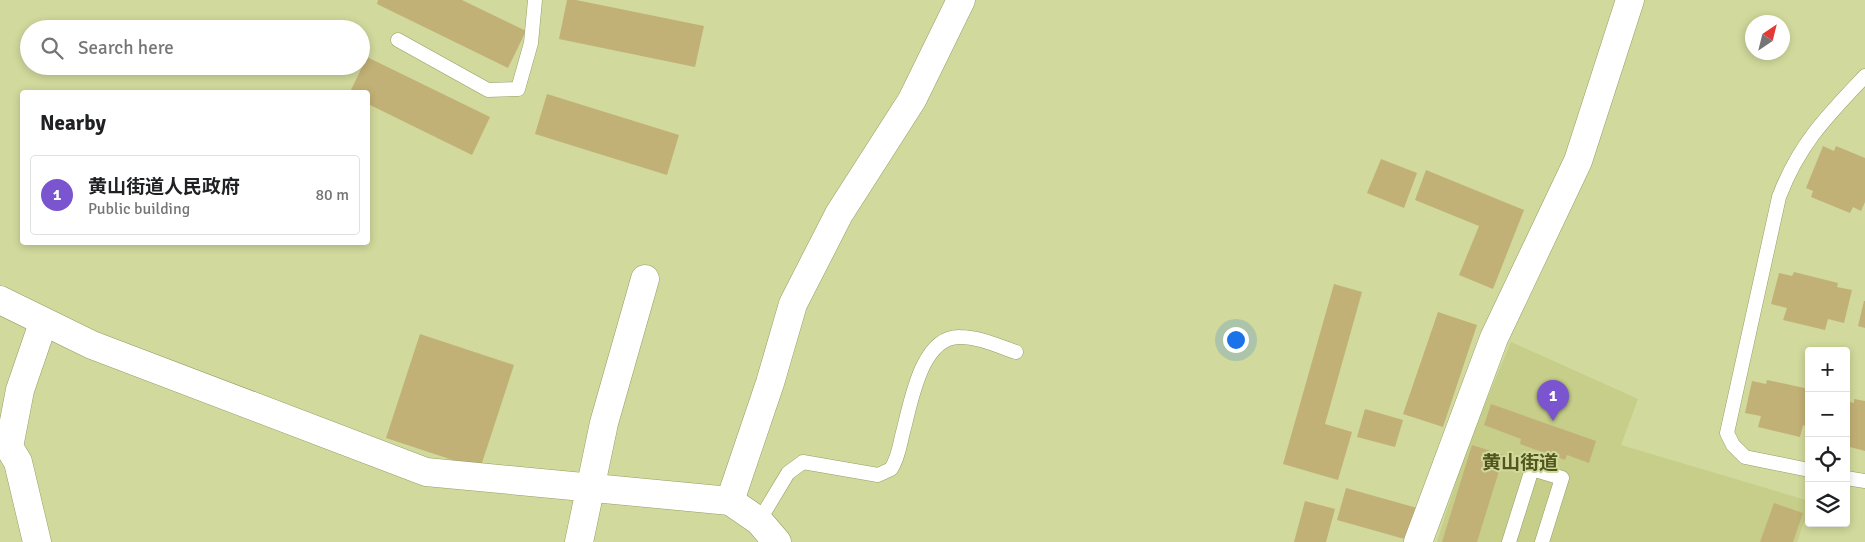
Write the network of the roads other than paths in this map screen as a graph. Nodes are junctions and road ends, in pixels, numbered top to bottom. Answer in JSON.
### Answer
{"nodes":[{"id":1,"x":961,"y":0,"type":"edge"},
{"id":2,"x":1630,"y":0,"type":"edge"},
{"id":3,"x":531,"y":2,"type":"edge"},
{"id":4,"x":398,"y":40,"type":"dead end"},
{"id":5,"x":1865,"y":76,"type":"edge"},
{"id":6,"x":645,"y":279,"type":"dead end"},
{"id":7,"x":0,"y":300,"type":"edge"},
{"id":8,"x":43,"y":323,"type":"junction"},
{"id":9,"x":1016,"y":352,"type":"dead end"},
{"id":10,"x":1805,"y":469,"type":"edge"},
{"id":11,"x":1850,"y":479,"type":"edge"},
{"id":12,"x":1865,"y":481,"type":"edge"},
{"id":13,"x":590,"y":487,"type":"junction"},
{"id":14,"x":730,"y":501,"type":"junction"},
{"id":15,"x":759,"y":521,"type":"junction"},
{"id":16,"x":37,"y":542,"type":"edge"},
{"id":17,"x":579,"y":542,"type":"edge"},
{"id":18,"x":777,"y":542,"type":"edge"},
{"id":19,"x":1418,"y":542,"type":"edge"},
{"id":20,"x":1509,"y":542,"type":"edge"},
{"id":21,"x":1542,"y":542,"type":"edge"}],
"edges":[{"from":1,"to":14,"type":"street"},
{"from":2,"to":19,"type":"street"},
{"from":3,"to":4,"type":"lane"},
{"from":5,"to":10,"type":"lane"},
{"from":6,"to":13,"type":"street"},
{"from":7,"to":8,"type":"street"},
{"from":8,"to":13,"type":"street"},
{"from":8,"to":16,"type":"street"},
{"from":9,"to":15,"type":"lane"},
{"from":11,"to":12,"type":"lane"},
{"from":13,"to":14,"type":"street"},
{"from":13,"to":17,"type":"street"},
{"from":14,"to":15,"type":"street"},
{"from":15,"to":18,"type":"street"},
{"from":20,"to":21,"type":"lane"}]}
